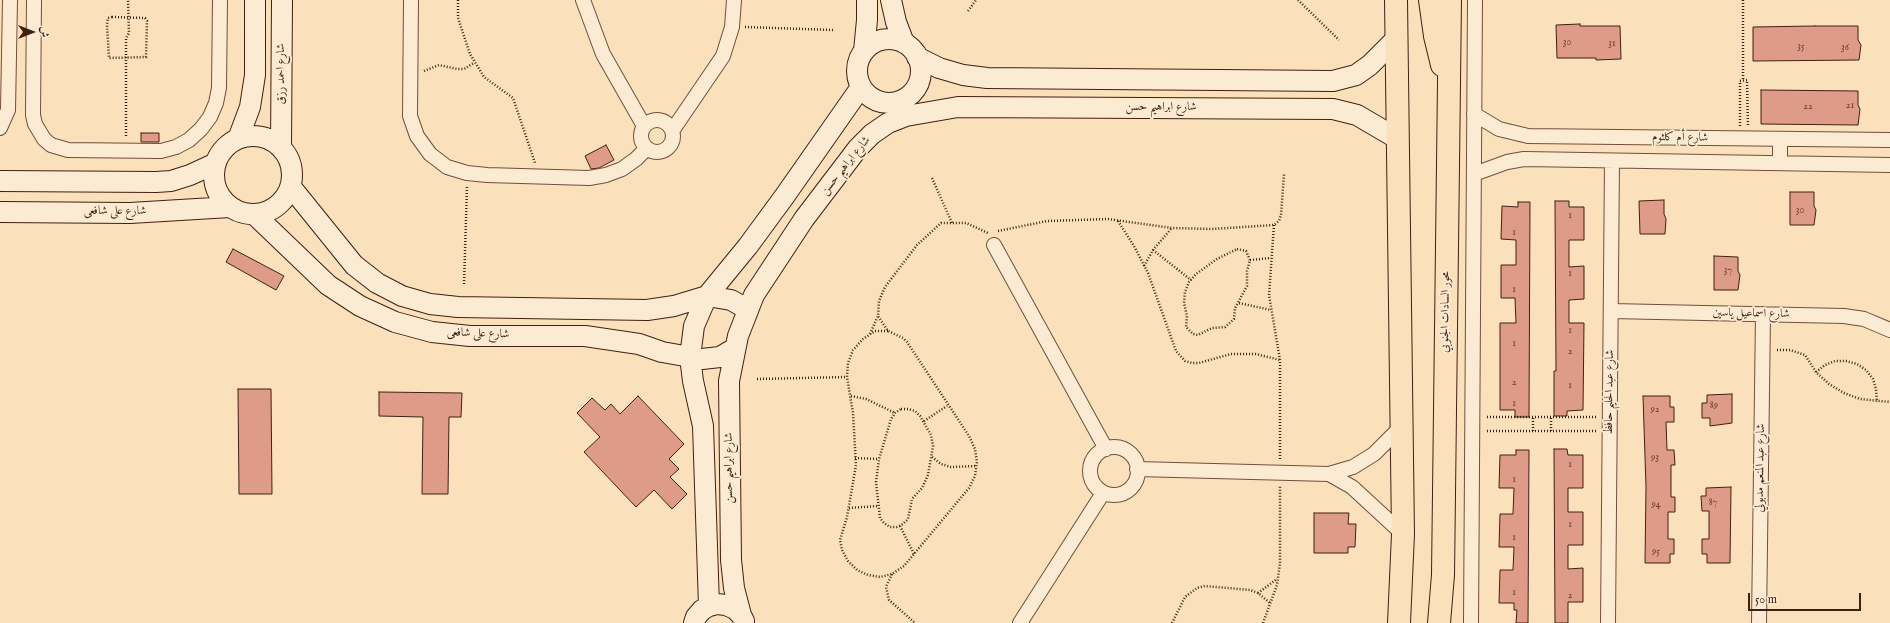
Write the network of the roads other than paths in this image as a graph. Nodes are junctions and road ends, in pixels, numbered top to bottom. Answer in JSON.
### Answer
{"nodes":[{"id":1,"x":10,"y":0,"type":"edge"},
{"id":2,"x":34,"y":0,"type":"edge"},
{"id":3,"x":220,"y":0,"type":"edge"},
{"id":4,"x":255,"y":0,"type":"edge"},
{"id":5,"x":282,"y":0,"type":"edge"},
{"id":6,"x":411,"y":0,"type":"edge"},
{"id":7,"x":583,"y":0,"type":"edge"},
{"id":8,"x":734,"y":0,"type":"edge"},
{"id":9,"x":867,"y":0,"type":"edge"},
{"id":10,"x":891,"y":0,"type":"edge"},
{"id":11,"x":1396,"y":0,"type":"edge"},
{"id":12,"x":1409,"y":0,"type":"edge"},
{"id":13,"x":1430,"y":0,"type":"edge"},
{"id":14,"x":1450,"y":0,"type":"edge"},
{"id":15,"x":1475,"y":0,"type":"edge"},
{"id":16,"x":1396,"y":40,"type":"junction"},
{"id":17,"x":904,"y":43,"type":"junction"},
{"id":18,"x":864,"y":51,"type":"junction"},
{"id":19,"x":917,"y":57,"type":"junction"},
{"id":20,"x":1450,"y":86,"type":"junction"},
{"id":21,"x":861,"y":87,"type":"junction"},
{"id":22,"x":904,"y":108,"type":"junction"},
{"id":23,"x":1474,"y":114,"type":"junction"},
{"id":24,"x":644,"y":126,"type":"junction"},
{"id":25,"x":0,"y":128,"type":"edge"},
{"id":26,"x":672,"y":131,"type":"junction"},
{"id":27,"x":238,"y":139,"type":"junction"},
{"id":28,"x":1398,"y":139,"type":"junction"},
{"id":29,"x":1780,"y":139,"type":"junction"},
{"id":30,"x":1890,"y":140,"type":"edge"},
{"id":31,"x":281,"y":148,"type":"junction"},
{"id":32,"x":647,"y":148,"type":"junction"},
{"id":33,"x":1612,"y":161,"type":"junction"},
{"id":34,"x":216,"y":163,"type":"junction"},
{"id":35,"x":1780,"y":163,"type":"junction"},
{"id":36,"x":1890,"y":165,"type":"edge"},
{"id":37,"x":1474,"y":174,"type":"junction"},
{"id":38,"x":0,"y":181,"type":"edge"},
{"id":39,"x":291,"y":188,"type":"junction"},
{"id":40,"x":230,"y":208,"type":"junction"},
{"id":41,"x":0,"y":212,"type":"edge"},
{"id":42,"x":255,"y":215,"type":"junction"},
{"id":43,"x":995,"y":238,"type":"road end"},
{"id":44,"x":707,"y":296,"type":"junction"},
{"id":45,"x":747,"y":309,"type":"junction"},
{"id":46,"x":1611,"y":311,"type":"junction"},
{"id":47,"x":1763,"y":314,"type":"junction"},
{"id":48,"x":1890,"y":330,"type":"edge"},
{"id":49,"x":735,"y":348,"type":"junction"},
{"id":50,"x":690,"y":358,"type":"junction"},
{"id":51,"x":1402,"y":427,"type":"junction"},
{"id":52,"x":1106,"y":448,"type":"junction"},
{"id":53,"x":1137,"y":469,"type":"junction"},
{"id":54,"x":1328,"y":474,"type":"junction"},
{"id":55,"x":1103,"y":493,"type":"junction"},
{"id":56,"x":1403,"y":534,"type":"junction"},
{"id":57,"x":709,"y":606,"type":"junction"},
{"id":58,"x":743,"y":619,"type":"edge"},
{"id":59,"x":694,"y":623,"type":"edge"},
{"id":60,"x":1020,"y":623,"type":"edge"},
{"id":61,"x":1399,"y":623,"type":"edge"},
{"id":62,"x":1439,"y":623,"type":"edge"},
{"id":63,"x":1471,"y":623,"type":"edge"},
{"id":64,"x":1608,"y":623,"type":"edge"},
{"id":65,"x":1759,"y":623,"type":"edge"}],
"edges":[{"from":1,"to":25,"type":"street"},
{"from":2,"to":3,"type":"street"},
{"from":4,"to":27,"type":"street"},
{"from":5,"to":31,"type":"street","name":"شارع احمد رزق"},
{"from":6,"to":32,"type":"street"},
{"from":7,"to":24,"type":"street"},
{"from":8,"to":26,"type":"street"},
{"from":9,"to":18,"type":"street"},
{"from":10,"to":17,"type":"street"},
{"from":11,"to":16,"type":"main road"},
{"from":12,"to":16,"type":"main road"},
{"from":13,"to":20,"type":"main road"},
{"from":14,"to":20,"type":"main road","name":"محور السادات الجنوبي"},
{"from":15,"to":23,"type":"street"},
{"from":16,"to":19,"type":"street"},
{"from":16,"to":28,"type":"main road"},
{"from":17,"to":18,"type":"street"},
{"from":17,"to":19,"type":"street"},
{"from":18,"to":21,"type":"street"},
{"from":19,"to":22,"type":"street"},
{"from":20,"to":62,"type":"main road","name":"محور السادات الجنوبي"},
{"from":21,"to":22,"type":"street"},
{"from":21,"to":44,"type":"street","name":"شارع ابراهيم حسن"},
{"from":22,"to":28,"type":"street","name":"شارع ابراهيم حسن"},
{"from":22,"to":45,"type":"street","name":"شارع ابراهيم حسن"},
{"from":23,"to":29,"type":"street","name":"شارع أم كلثوم"},
{"from":23,"to":37,"type":"street"},
{"from":24,"to":26,"type":"street"},
{"from":24,"to":32,"type":"street"},
{"from":26,"to":32,"type":"street"},
{"from":27,"to":31,"type":"street"},
{"from":27,"to":34,"type":"street"},
{"from":28,"to":51,"type":"main road"},
{"from":29,"to":30,"type":"street","name":"شارع أم كلثوم"},
{"from":29,"to":35,"type":"street"},
{"from":31,"to":39,"type":"street"},
{"from":33,"to":35,"type":"street","name":"شارع أم كلثوم"},
{"from":33,"to":37,"type":"street","name":"شارع أم كلثوم"},
{"from":33,"to":46,"type":"street","name":"شارع عبد الحليم حافظ"},
{"from":34,"to":38,"type":"street"},
{"from":34,"to":40,"type":"street"},
{"from":35,"to":36,"type":"street","name":"شارع أم كلثوم"},
{"from":37,"to":63,"type":"street"},
{"from":39,"to":42,"type":"street"},
{"from":39,"to":44,"type":"street"},
{"from":40,"to":41,"type":"street","name":"شارع على شافعى"},
{"from":40,"to":42,"type":"street"},
{"from":42,"to":50,"type":"street","name":"شارع على شافعى"},
{"from":43,"to":52,"type":"street"},
{"from":44,"to":45,"type":"street"},
{"from":44,"to":50,"type":"street","name":"شارع ابراهيم حسن"},
{"from":45,"to":49,"type":"street","name":"شارع ابراهيم حسن"},
{"from":46,"to":47,"type":"street","name":"شارع اسماعيل ياسين"},
{"from":46,"to":64,"type":"street","name":"شارع عبد الحليم حافظ"},
{"from":47,"to":48,"type":"street","name":"شارع اسماعيل ياسين"},
{"from":47,"to":65,"type":"street","name":"شارع عبد المنعم مدبولي"},
{"from":49,"to":50,"type":"street","name":"شارع على شافعى"},
{"from":49,"to":58,"type":"street","name":"شارع ابراهيم حسن"},
{"from":50,"to":57,"type":"street","name":"شارع ابراهيم حسن"},
{"from":51,"to":54,"type":"street"},
{"from":51,"to":56,"type":"main road"},
{"from":52,"to":53,"type":"street"},
{"from":52,"to":55,"type":"street"},
{"from":53,"to":54,"type":"street"},
{"from":53,"to":55,"type":"street"},
{"from":54,"to":56,"type":"street"},
{"from":55,"to":60,"type":"street"},
{"from":56,"to":61,"type":"main road"},
{"from":57,"to":58,"type":"street"},
{"from":57,"to":59,"type":"street"}]}
